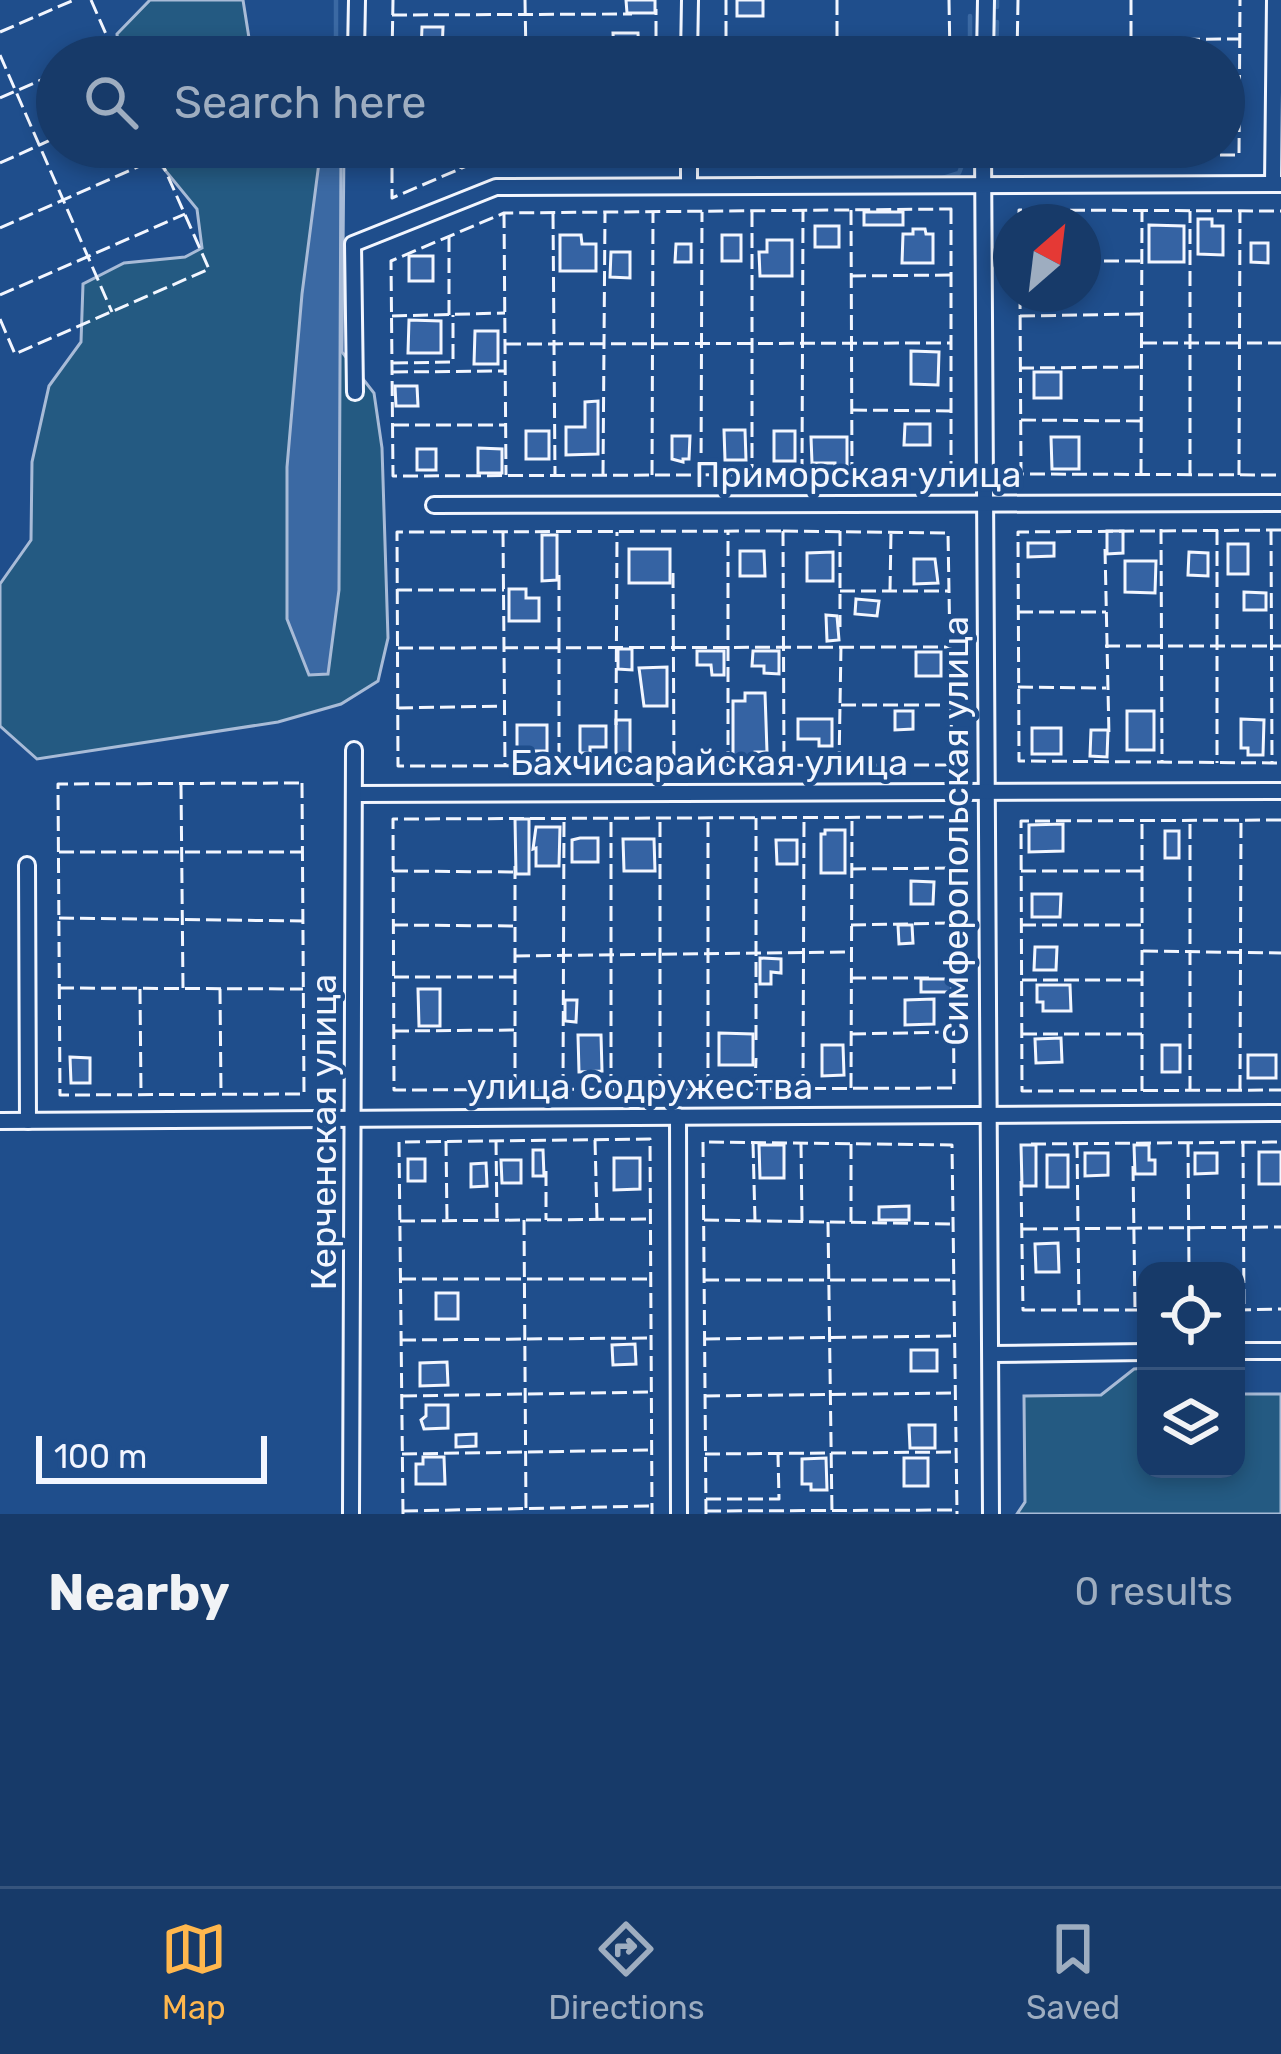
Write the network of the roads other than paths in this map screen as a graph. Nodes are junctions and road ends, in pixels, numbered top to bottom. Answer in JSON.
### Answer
{"nodes":[{"id":1,"x":357,"y":0,"type":"edge"},
{"id":2,"x":690,"y":0,"type":"edge"},
{"id":3,"x":986,"y":0,"type":"edge"},
{"id":4,"x":1275,"y":0,"type":"edge"},
{"id":5,"x":356,"y":36,"type":"edge"},
{"id":6,"x":689,"y":36,"type":"edge"},
{"id":7,"x":985,"y":36,"type":"edge"},
{"id":8,"x":689,"y":168,"type":"edge"},
{"id":9,"x":982,"y":168,"type":"edge"},
{"id":10,"x":1277,"y":184,"type":"edge"},
{"id":11,"x":689,"y":185,"type":"junction"},
{"id":12,"x":982,"y":186,"type":"junction"},
{"id":13,"x":356,"y":392,"type":"dead end"},
{"id":14,"x":1281,"y":503,"type":"edge"},
{"id":15,"x":982,"y":504,"type":"junction"},
{"id":16,"x":434,"y":505,"type":"dead end"},
{"id":17,"x":354,"y":750,"type":"dead end"},
{"id":18,"x":986,"y":790,"type":"junction"},
{"id":19,"x":1281,"y":791,"type":"edge"},
{"id":20,"x":354,"y":794,"type":"junction"},
{"id":21,"x":27,"y":865,"type":"dead end"},
{"id":22,"x":1281,"y":1113,"type":"edge"},
{"id":23,"x":987,"y":1115,"type":"junction"},
{"id":24,"x":678,"y":1116,"type":"junction"},
{"id":25,"x":353,"y":1118,"type":"junction"},
{"id":26,"x":0,"y":1121,"type":"edge"},
{"id":27,"x":28,"y":1121,"type":"junction"},
{"id":28,"x":1245,"y":1351,"type":"edge"},
{"id":29,"x":1281,"y":1351,"type":"edge"},
{"id":30,"x":1137,"y":1352,"type":"edge"},
{"id":31,"x":991,"y":1354,"type":"junction"},
{"id":32,"x":351,"y":1514,"type":"edge"},
{"id":33,"x":679,"y":1514,"type":"edge"},
{"id":34,"x":991,"y":1514,"type":"edge"}],
"edges":[{"from":1,"to":5,"type":"street"},
{"from":2,"to":6,"type":"street"},
{"from":3,"to":7,"type":"street"},
{"from":4,"to":10,"type":"street"},
{"from":8,"to":11,"type":"street"},
{"from":9,"to":12,"type":"street","name":"Симферопольская улица"},
{"from":10,"to":12,"type":"street"},
{"from":11,"to":12,"type":"street"},
{"from":11,"to":13,"type":"street"},
{"from":12,"to":15,"type":"street","name":"Симферопольская улица"},
{"from":14,"to":15,"type":"street","name":"Приморская улица"},
{"from":15,"to":16,"type":"street","name":"Приморская улица"},
{"from":15,"to":18,"type":"street","name":"Симферопольская улица"},
{"from":17,"to":20,"type":"street","name":"Керченская улица"},
{"from":18,"to":19,"type":"street","name":"Бахчисарайская улица"},
{"from":18,"to":20,"type":"street","name":"Бахчисарайская улица"},
{"from":18,"to":23,"type":"street","name":"Симферопольская улица"},
{"from":20,"to":25,"type":"street","name":"Керченская улица"},
{"from":21,"to":27,"type":"street"},
{"from":22,"to":23,"type":"street","name":"улица Содружества"},
{"from":23,"to":24,"type":"street","name":"улица Содружества"},
{"from":23,"to":31,"type":"street","name":"Симферопольская улица"},
{"from":24,"to":25,"type":"street","name":"улица Содружества"},
{"from":24,"to":33,"type":"street"},
{"from":25,"to":27,"type":"street","name":"улица Содружества"},
{"from":25,"to":32,"type":"street","name":"Керченская улица"},
{"from":26,"to":27,"type":"street","name":"улица Содружества"},
{"from":28,"to":29,"type":"street"},
{"from":30,"to":31,"type":"street"},
{"from":31,"to":34,"type":"street","name":"Симферопольская улица"}]}
